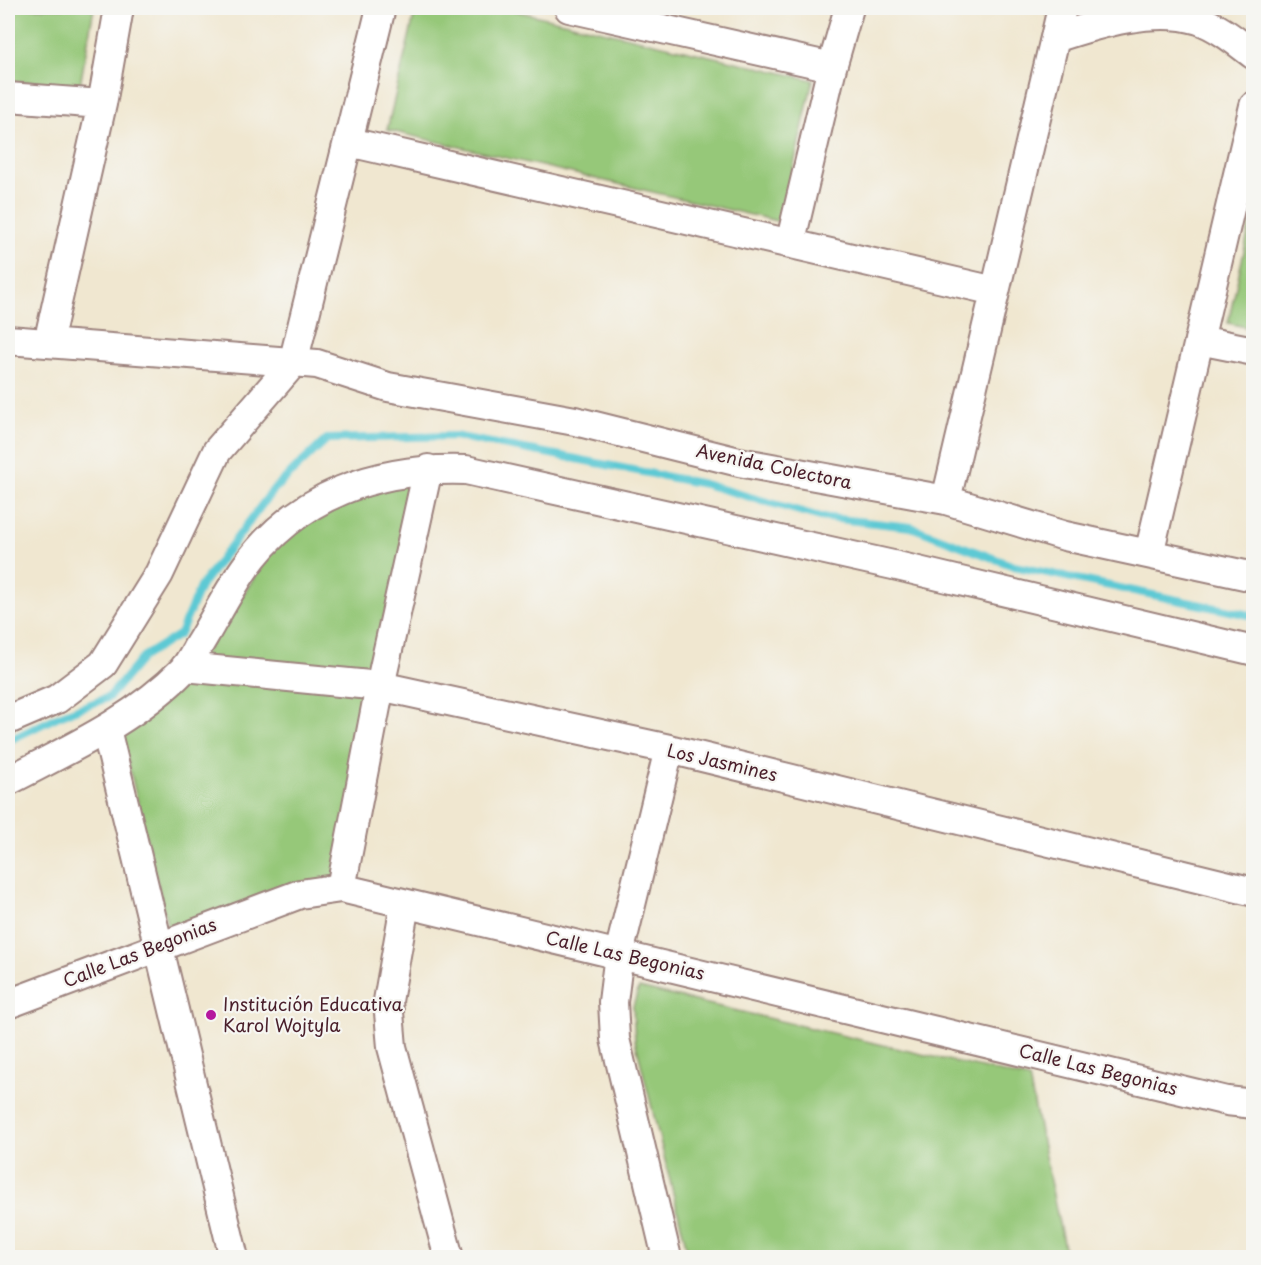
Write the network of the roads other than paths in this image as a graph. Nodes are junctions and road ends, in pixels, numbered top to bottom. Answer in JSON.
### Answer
{"nodes":[{"id":1,"x":119,"y":8,"type":"edge"},
{"id":2,"x":381,"y":8,"type":"edge"},
{"id":3,"x":569,"y":8,"type":"edge"},
{"id":4,"x":849,"y":8,"type":"edge"},
{"id":5,"x":1062,"y":8,"type":"edge"},
{"id":6,"x":1055,"y":38,"type":"junction"},
{"id":7,"x":1254,"y":55,"type":"edge"},
{"id":8,"x":832,"y":67,"type":"junction"},
{"id":9,"x":8,"y":97,"type":"edge"},
{"id":10,"x":102,"y":104,"type":"junction"},
{"id":11,"x":1254,"y":106,"type":"edge"},
{"id":12,"x":350,"y":142,"type":"junction"},
{"id":13,"x":790,"y":244,"type":"junction"},
{"id":14,"x":995,"y":291,"type":"junction"},
{"id":15,"x":8,"y":340,"type":"edge"},
{"id":16,"x":1199,"y":340,"type":"junction"},
{"id":17,"x":48,"y":344,"type":"junction"},
{"id":18,"x":1254,"y":351,"type":"edge"},
{"id":19,"x":293,"y":363,"type":"junction"},
{"id":20,"x":428,"y":469,"type":"junction"},
{"id":21,"x":946,"y":500,"type":"junction"},
{"id":22,"x":1149,"y":554,"type":"junction"},
{"id":23,"x":1254,"y":577,"type":"edge"},
{"id":24,"x":1254,"y":651,"type":"edge"},
{"id":25,"x":185,"y":667,"type":"junction"},
{"id":26,"x":380,"y":686,"type":"junction"},
{"id":27,"x":8,"y":720,"type":"edge"},
{"id":28,"x":106,"y":729,"type":"junction"},
{"id":29,"x":669,"y":749,"type":"junction"},
{"id":30,"x":8,"y":781,"type":"edge"},
{"id":31,"x":341,"y":888,"type":"junction"},
{"id":32,"x":1254,"y":892,"type":"edge"},
{"id":33,"x":405,"y":904,"type":"junction"},
{"id":34,"x":158,"y":946,"type":"junction"},
{"id":35,"x":620,"y":954,"type":"junction"},
{"id":36,"x":8,"y":1004,"type":"edge"},
{"id":37,"x":1254,"y":1104,"type":"edge"},
{"id":38,"x":234,"y":1257,"type":"edge"},
{"id":39,"x":449,"y":1257,"type":"edge"},
{"id":40,"x":667,"y":1257,"type":"edge"}],
"edges":[{"from":1,"to":10,"type":"street"},
{"from":2,"to":12,"type":"street"},
{"from":3,"to":8,"type":"street"},
{"from":4,"to":8,"type":"street"},
{"from":5,"to":6,"type":"street"},
{"from":6,"to":7,"type":"street"},
{"from":6,"to":14,"type":"street"},
{"from":8,"to":13,"type":"street"},
{"from":9,"to":10,"type":"street"},
{"from":10,"to":17,"type":"street"},
{"from":11,"to":16,"type":"street"},
{"from":12,"to":13,"type":"street"},
{"from":12,"to":19,"type":"street"},
{"from":13,"to":14,"type":"street"},
{"from":14,"to":21,"type":"street"},
{"from":15,"to":17,"type":"street","name":"Avenida Colectora"},
{"from":16,"to":18,"type":"street"},
{"from":16,"to":22,"type":"street"},
{"from":17,"to":19,"type":"street","name":"Avenida Colectora"},
{"from":19,"to":21,"type":"street","name":"Avenida Colectora"},
{"from":19,"to":27,"type":"street"},
{"from":20,"to":24,"type":"street"},
{"from":20,"to":25,"type":"street"},
{"from":20,"to":26,"type":"street"},
{"from":21,"to":22,"type":"street","name":"Avenida Colectora"},
{"from":22,"to":23,"type":"street","name":"Avenida Colectora"},
{"from":25,"to":26,"type":"street","name":"Los Jasmines"},
{"from":25,"to":28,"type":"street"},
{"from":26,"to":29,"type":"street","name":"Los Jasmines"},
{"from":26,"to":31,"type":"street"},
{"from":28,"to":30,"type":"street"},
{"from":28,"to":34,"type":"street"},
{"from":29,"to":32,"type":"street","name":"Los Jasmines"},
{"from":29,"to":35,"type":"street"},
{"from":31,"to":33,"type":"street","name":"Calle Las Begonias"},
{"from":31,"to":34,"type":"street","name":"Calle Las Begonias"},
{"from":33,"to":35,"type":"street","name":"Calle Las Begonias"},
{"from":33,"to":39,"type":"street"},
{"from":34,"to":36,"type":"street","name":"Calle Las Begonias"},
{"from":34,"to":38,"type":"street"},
{"from":35,"to":37,"type":"street","name":"Calle Las Begonias"},
{"from":35,"to":40,"type":"street"}]}
